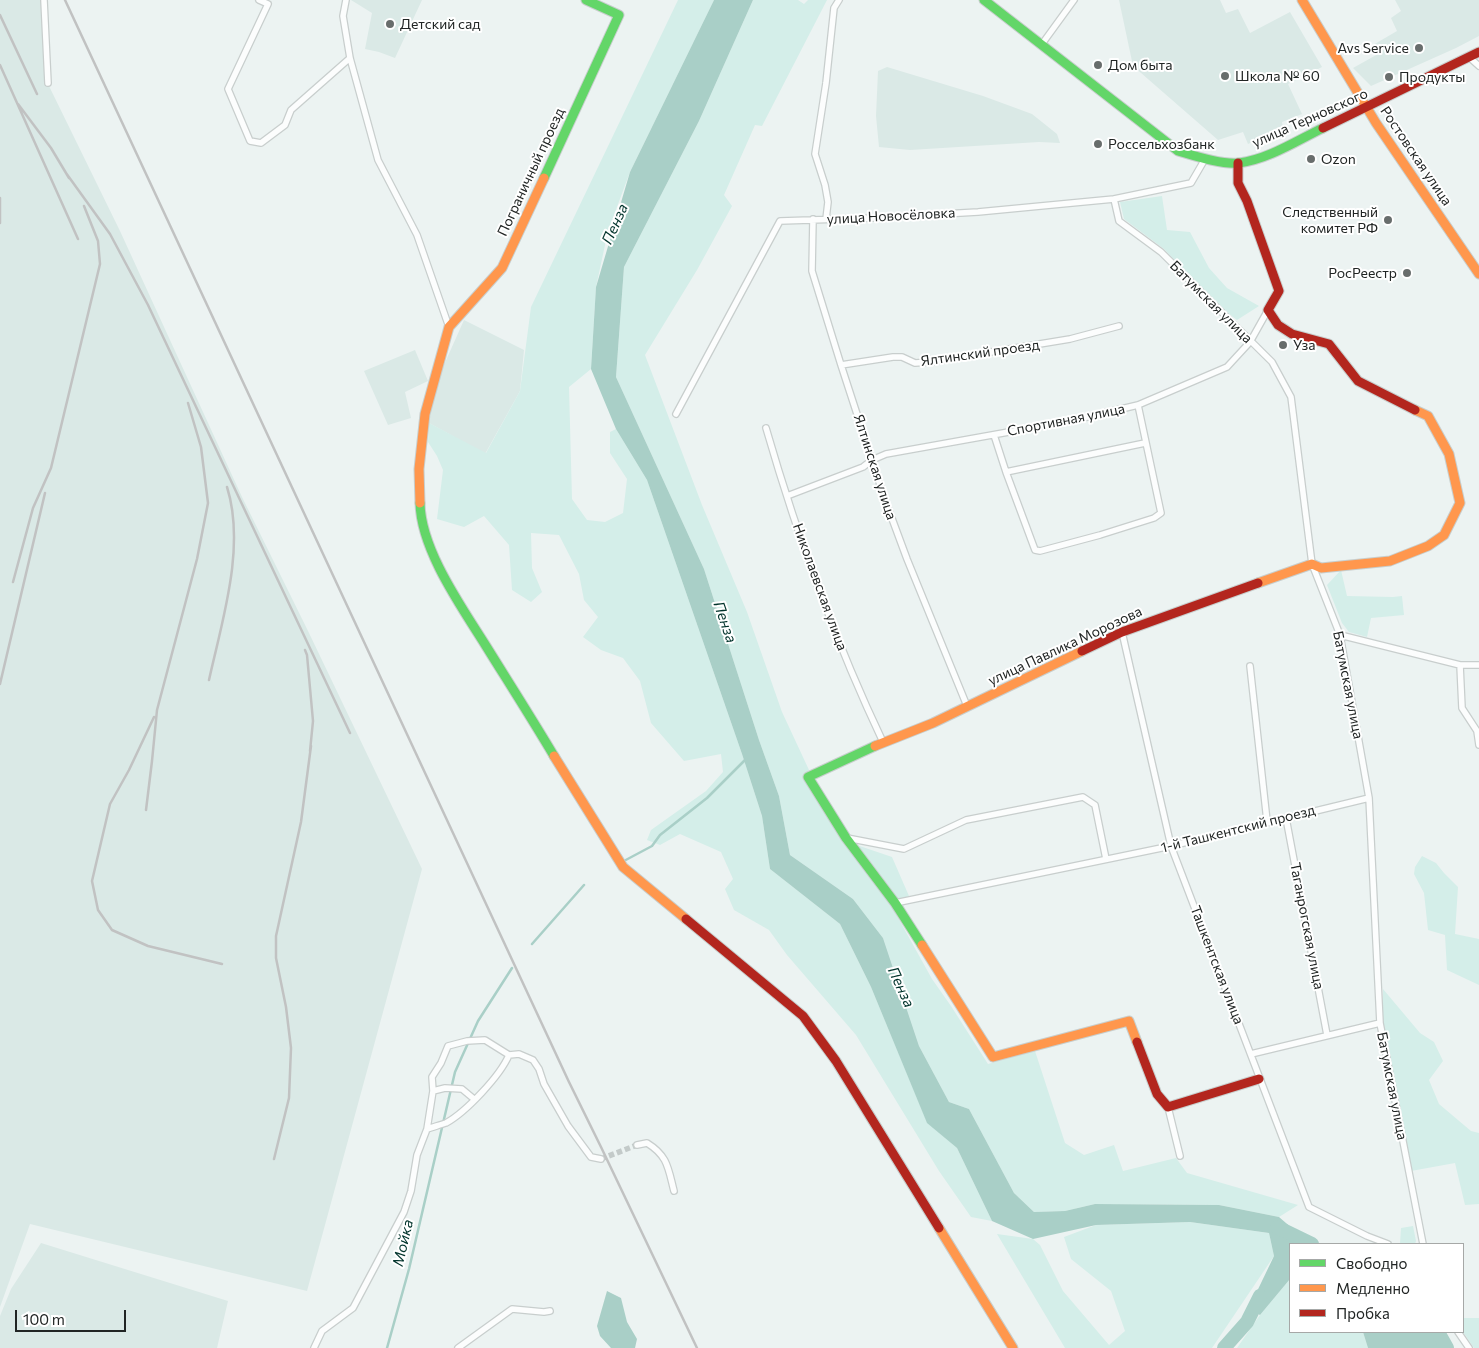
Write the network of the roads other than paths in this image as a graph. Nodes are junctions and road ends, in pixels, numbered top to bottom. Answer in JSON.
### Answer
{"nodes":[{"id":1,"x":44,"y":0,"type":"edge"},
{"id":2,"x":259,"y":0,"type":"edge"},
{"id":3,"x":346,"y":0,"type":"edge"},
{"id":4,"x":586,"y":0,"type":"edge"},
{"id":5,"x":839,"y":0,"type":"edge"},
{"id":6,"x":984,"y":0,"type":"edge"},
{"id":7,"x":1074,"y":0,"type":"edge"},
{"id":8,"x":1302,"y":0,"type":"edge"},
{"id":9,"x":1042,"y":44,"type":"junction"},
{"id":10,"x":1479,"y":52,"type":"edge"},
{"id":11,"x":1470,"y":57,"type":"junction"},
{"id":12,"x":350,"y":58,"type":"junction"},
{"id":13,"x":1479,"y":66,"type":"edge"},
{"id":14,"x":48,"y":84,"type":"dead end"},
{"id":15,"x":1367,"y":108,"type":"junction"},
{"id":16,"x":1205,"y":159,"type":"junction"},
{"id":17,"x":1238,"y":163,"type":"junction"},
{"id":18,"x":1114,"y":199,"type":"junction"},
{"id":19,"x":813,"y":219,"type":"junction"},
{"id":20,"x":826,"y":219,"type":"junction"},
{"id":21,"x":1479,"y":274,"type":"edge"},
{"id":22,"x":1268,"y":310,"type":"junction"},
{"id":23,"x":1119,"y":326,"type":"dead end"},
{"id":24,"x":449,"y":327,"type":"junction"},
{"id":25,"x":1250,"y":342,"type":"junction"},
{"id":26,"x":841,"y":365,"type":"junction"},
{"id":27,"x":1138,"y":406,"type":"junction"},
{"id":28,"x":676,"y":414,"type":"dead end"},
{"id":29,"x":766,"y":428,"type":"dead end"},
{"id":30,"x":994,"y":435,"type":"junction"},
{"id":31,"x":1145,"y":443,"type":"junction"},
{"id":32,"x":872,"y":460,"type":"junction"},
{"id":33,"x":1006,"y":472,"type":"junction"},
{"id":34,"x":787,"y":496,"type":"junction"},
{"id":35,"x":1312,"y":564,"type":"junction"},
{"id":36,"x":1122,"y":632,"type":"junction"},
{"id":37,"x":1340,"y":635,"type":"junction"},
{"id":38,"x":1460,"y":665,"type":"junction"},
{"id":39,"x":1479,"y":665,"type":"edge"},
{"id":40,"x":1250,"y":666,"type":"dead end"},
{"id":41,"x":968,"y":706,"type":"junction"},
{"id":42,"x":883,"y":742,"type":"junction"},
{"id":43,"x":1479,"y":745,"type":"edge"},
{"id":44,"x":1369,"y":798,"type":"junction"},
{"id":45,"x":1286,"y":818,"type":"junction"},
{"id":46,"x":1267,"y":822,"type":"junction"},
{"id":47,"x":846,"y":838,"type":"junction"},
{"id":48,"x":1171,"y":846,"type":"junction"},
{"id":49,"x":1106,"y":859,"type":"junction"},
{"id":50,"x":895,"y":904,"type":"junction"},
{"id":51,"x":1380,"y":1023,"type":"junction"},
{"id":52,"x":1327,"y":1035,"type":"junction"},
{"id":53,"x":1251,"y":1054,"type":"junction"},
{"id":54,"x":509,"y":1055,"type":"junction"},
{"id":55,"x":1259,"y":1079,"type":"junction"},
{"id":56,"x":434,"y":1091,"type":"junction"},
{"id":57,"x":474,"y":1099,"type":"junction"},
{"id":58,"x":1168,"y":1108,"type":"junction"},
{"id":59,"x":427,"y":1129,"type":"junction"},
{"id":60,"x":637,"y":1145,"type":"tunnel mouth"},
{"id":61,"x":1180,"y":1156,"type":"dead end"},
{"id":62,"x":601,"y":1159,"type":"dead end"},
{"id":63,"x":674,"y":1191,"type":"dead end"},
{"id":64,"x":1385,"y":1243,"type":"edge"},
{"id":65,"x":1423,"y":1243,"type":"edge"},
{"id":66,"x":550,"y":1311,"type":"dead end"},
{"id":67,"x":1459,"y":1333,"type":"edge"},
{"id":68,"x":314,"y":1348,"type":"edge"},
{"id":69,"x":458,"y":1348,"type":"edge"},
{"id":70,"x":1014,"y":1348,"type":"edge"},
{"id":71,"x":1468,"y":1348,"type":"edge"}],
"edges":[{"from":1,"to":14,"type":"street"},
{"from":2,"to":12,"type":"street"},
{"from":3,"to":12,"type":"street"},
{"from":4,"to":24,"type":"street","name":"Пограничный проезд"},
{"from":5,"to":20,"type":"street"},
{"from":6,"to":9,"type":"street","name":"улица Терновского"},
{"from":7,"to":9,"type":"street"},
{"from":8,"to":15,"type":"street","name":"Ростовская улица"},
{"from":9,"to":16,"type":"street","name":"улица Терновского"},
{"from":10,"to":11,"type":"street","name":"улица Терновского"},
{"from":11,"to":13,"type":"street"},
{"from":11,"to":15,"type":"street","name":"улица Терновского"},
{"from":12,"to":24,"type":"street"},
{"from":15,"to":17,"type":"street","name":"улица Терновского"},
{"from":15,"to":21,"type":"street","name":"Ростовская улица"},
{"from":16,"to":17,"type":"street","name":"улица Терновского"},
{"from":16,"to":18,"type":"street","name":"улица Новосёловка"},
{"from":17,"to":22,"type":"street"},
{"from":18,"to":20,"type":"street","name":"улица Новосёловка"},
{"from":18,"to":25,"type":"street","name":"Батумская улица"},
{"from":19,"to":20,"type":"street","name":"улица Новосёловка"},
{"from":19,"to":26,"type":"street","name":"Ялтинская улица"},
{"from":19,"to":28,"type":"street","name":"улица Новосёловка"},
{"from":22,"to":25,"type":"street","name":"Спортивная улица"},
{"from":22,"to":35,"type":"street","name":"улица Павлика Морозова"},
{"from":23,"to":26,"type":"street","name":"Ялтинский проезд"},
{"from":24,"to":70,"type":"street"},
{"from":25,"to":27,"type":"street","name":"Спортивная улица"},
{"from":25,"to":35,"type":"street","name":"Батумская улица"},
{"from":26,"to":32,"type":"street","name":"Ялтинская улица"},
{"from":27,"to":30,"type":"street","name":"Спортивная улица"},
{"from":27,"to":31,"type":"street","name":"Спортивная улица"},
{"from":29,"to":34,"type":"street","name":"Николаевская улица"},
{"from":30,"to":32,"type":"street","name":"Спортивная улица"},
{"from":30,"to":33,"type":"street","name":"Спортивная улица"},
{"from":31,"to":33,"type":"street"},
{"from":31,"to":33,"type":"street","name":"Спортивная улица"},
{"from":32,"to":34,"type":"street","name":"Спортивная улица"},
{"from":32,"to":41,"type":"street","name":"Ялтинская улица"},
{"from":34,"to":42,"type":"street","name":"Николаевская улица"},
{"from":35,"to":36,"type":"street","name":"улица Павлика Морозова"},
{"from":35,"to":37,"type":"street","name":"Батумская улица"},
{"from":36,"to":41,"type":"street","name":"улица Павлика Морозова"},
{"from":36,"to":48,"type":"street","name":"Ташкентская улица"},
{"from":37,"to":38,"type":"street"},
{"from":37,"to":44,"type":"street","name":"Батумская улица"},
{"from":38,"to":39,"type":"street"},
{"from":38,"to":43,"type":"street"},
{"from":40,"to":46,"type":"street"},
{"from":41,"to":42,"type":"street","name":"улица Павлика Морозова"},
{"from":42,"to":47,"type":"street","name":"улица Павлика Морозова"},
{"from":44,"to":45,"type":"street","name":"1-й Ташкентский проезд"},
{"from":44,"to":51,"type":"street","name":"Батумская улица"},
{"from":45,"to":46,"type":"street","name":"1-й Ташкентский проезд"},
{"from":45,"to":52,"type":"street","name":"Таганрогская улица"},
{"from":46,"to":48,"type":"street","name":"1-й Ташкентский проезд"},
{"from":47,"to":49,"type":"street"},
{"from":47,"to":50,"type":"street"},
{"from":48,"to":49,"type":"street","name":"1-й Ташкентский проезд"},
{"from":48,"to":53,"type":"street","name":"Ташкентская улица"},
{"from":49,"to":50,"type":"street","name":"1-й Ташкентский проезд"},
{"from":50,"to":58,"type":"street"},
{"from":51,"to":52,"type":"street"},
{"from":51,"to":65,"type":"street","name":"Батумская улица"},
{"from":52,"to":53,"type":"street"},
{"from":53,"to":55,"type":"street","name":"Ташкентская улица"},
{"from":54,"to":56,"type":"street"},
{"from":54,"to":57,"type":"street"},
{"from":54,"to":62,"type":"street"},
{"from":55,"to":58,"type":"street"},
{"from":55,"to":64,"type":"street","name":"Ташкентская улица"},
{"from":56,"to":57,"type":"street"},
{"from":56,"to":59,"type":"street"},
{"from":57,"to":59,"type":"street"},
{"from":58,"to":61,"type":"street"},
{"from":59,"to":68,"type":"street"},
{"from":60,"to":63,"type":"street"},
{"from":66,"to":69,"type":"street"},
{"from":67,"to":71,"type":"street"}]}
